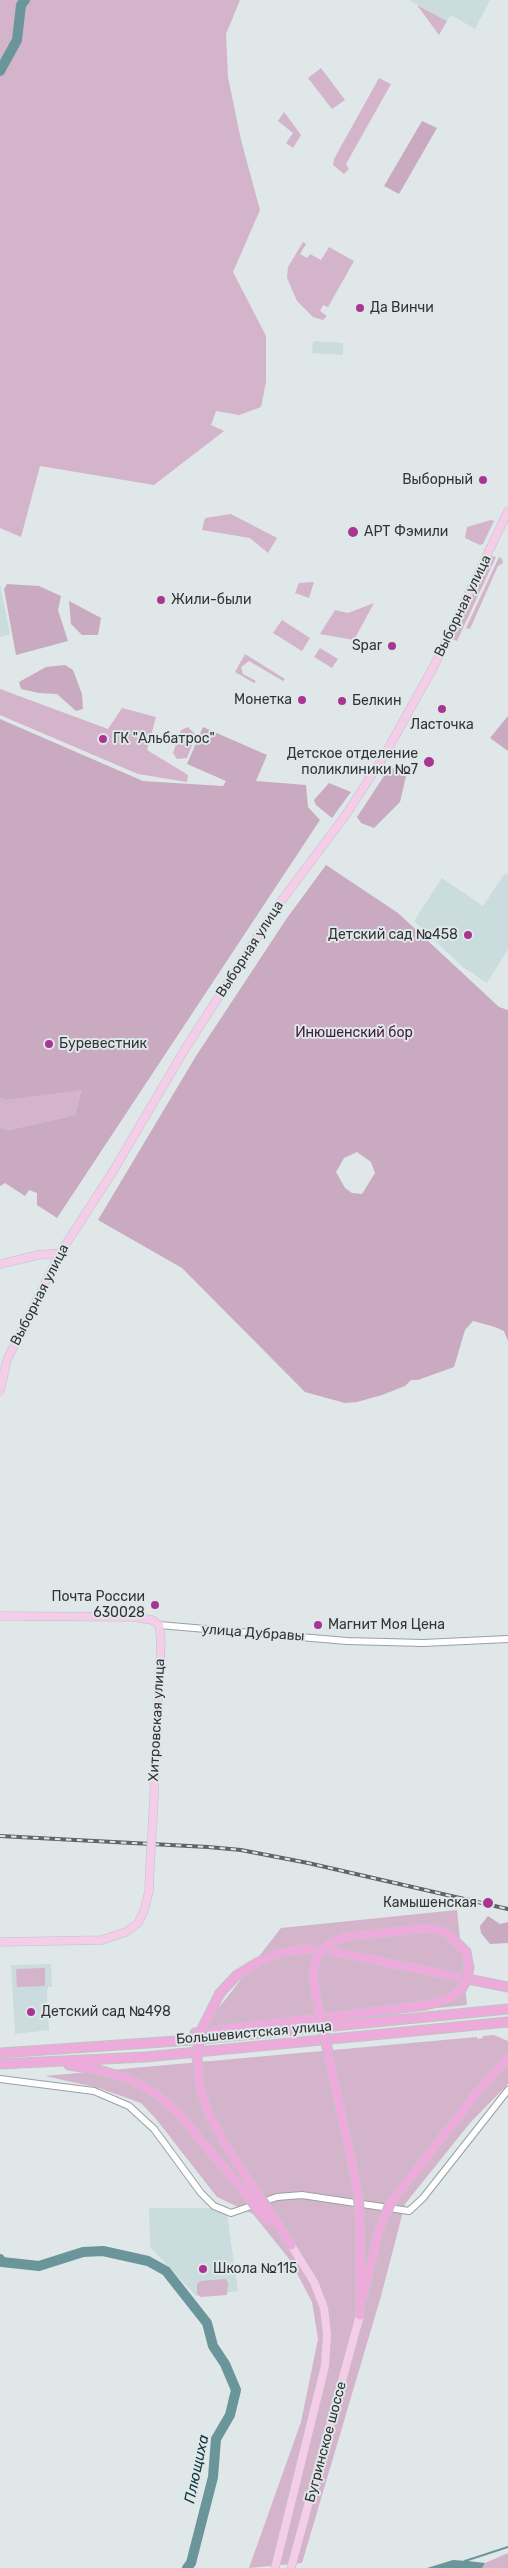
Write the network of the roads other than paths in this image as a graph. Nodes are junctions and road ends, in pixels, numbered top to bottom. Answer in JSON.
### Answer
{"nodes":[{"id":1,"x":508,"y":512,"type":"edge"},
{"id":2,"x":60,"y":1253,"type":"junction"},
{"id":3,"x":2,"y":1263,"type":"edge"},
{"id":4,"x":0,"y":1391,"type":"edge"},
{"id":5,"x":0,"y":1616,"type":"edge"},
{"id":6,"x":159,"y":1624,"type":"junction"},
{"id":7,"x":508,"y":1639,"type":"edge"},
{"id":8,"x":0,"y":1942,"type":"edge"},
{"id":9,"x":508,"y":1987,"type":"edge"},
{"id":10,"x":508,"y":2008,"type":"edge"},
{"id":11,"x":508,"y":2022,"type":"edge"},
{"id":12,"x":105,"y":2046,"type":"junction"},
{"id":13,"x":0,"y":2052,"type":"edge"},
{"id":14,"x":508,"y":2058,"type":"edge"},
{"id":15,"x":46,"y":2062,"type":"junction"},
{"id":16,"x":0,"y":2064,"type":"edge"},
{"id":17,"x":0,"y":2078,"type":"edge"},
{"id":18,"x":508,"y":2090,"type":"edge"},
{"id":19,"x":250,"y":2191,"type":"junction"},
{"id":20,"x":290,"y":2245,"type":"joint"},
{"id":21,"x":360,"y":2315,"type":"junction"},
{"id":22,"x":275,"y":2568,"type":"edge"},
{"id":23,"x":291,"y":2568,"type":"edge"}],
"edges":[{"from":1,"to":2,"type":"main road","name":"Выборная улица"},
{"from":2,"to":3,"type":"main road"},
{"from":2,"to":4,"type":"main road","name":"Выборная улица"},
{"from":5,"to":6,"type":"main road","name":"улица Дубравы"},
{"from":6,"to":7,"type":"street","name":"улица Дубравы"},
{"from":6,"to":8,"type":"main road","name":"Хитровская улица","bridge":true},
{"from":9,"to":19,"type":"highway","bridge":true},
{"from":10,"to":12,"type":"highway","name":"Большевистская улица"},
{"from":11,"to":15,"type":"highway","name":"Большевистская улица"},
{"from":12,"to":13,"type":"highway","name":"Большевистская улица"},
{"from":12,"to":21,"type":"highway","bridge":true},
{"from":14,"to":21,"type":"highway","bridge":true},
{"from":15,"to":16,"type":"highway","name":"Большевистская улица"},
{"from":15,"to":19,"type":"highway"},
{"from":17,"to":18,"type":"street"},
{"from":19,"to":20,"type":"highway","bridge":true},
{"from":20,"to":22,"type":"main road"},
{"from":21,"to":23,"type":"main road","name":"Бугринское шоссе"}]}
